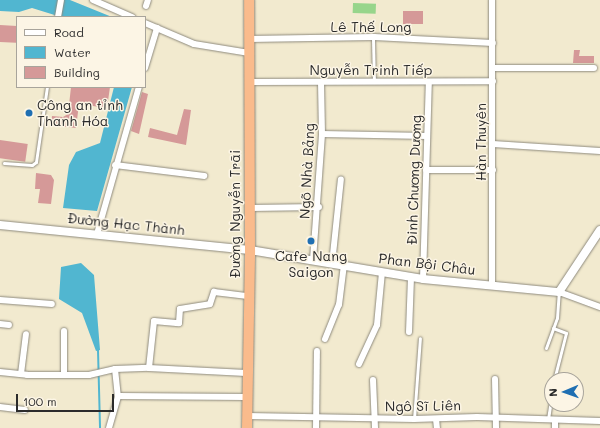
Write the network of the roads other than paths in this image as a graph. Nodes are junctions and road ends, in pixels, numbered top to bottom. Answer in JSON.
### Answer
{"nodes":[{"id":1,"x":60,"y":0,"type":"edge"},
{"id":2,"x":93,"y":0,"type":"edge"},
{"id":3,"x":249,"y":0,"type":"edge"},
{"id":4,"x":492,"y":0,"type":"edge"},
{"id":5,"x":58,"y":16,"type":"edge"},
{"id":6,"x":130,"y":16,"type":"edge"},
{"id":7,"x":146,"y":23,"type":"edge"},
{"id":8,"x":157,"y":28,"type":"junction"},
{"id":9,"x":249,"y":39,"type":"junction"},
{"id":10,"x":373,"y":39,"type":"junction"},
{"id":11,"x":493,"y":43,"type":"junction"},
{"id":12,"x":249,"y":53,"type":"junction"},
{"id":13,"x":146,"y":65,"type":"edge"},
{"id":14,"x":493,"y":68,"type":"junction"},
{"id":15,"x":594,"y":68,"type":"dead end"},
{"id":16,"x":493,"y":81,"type":"junction"},
{"id":17,"x":249,"y":82,"type":"junction"},
{"id":18,"x":374,"y":82,"type":"junction"},
{"id":19,"x":429,"y":82,"type":"junction"},
{"id":20,"x":321,"y":83,"type":"junction"},
{"id":21,"x":47,"y":88,"type":"edge"},
{"id":22,"x":139,"y":88,"type":"edge"},
{"id":23,"x":322,"y":134,"type":"junction"},
{"id":24,"x":427,"y":136,"type":"junction"},
{"id":25,"x":493,"y":144,"type":"junction"},
{"id":26,"x":600,"y":151,"type":"edge"},
{"id":27,"x":4,"y":163,"type":"dead end"},
{"id":28,"x":115,"y":165,"type":"junction"},
{"id":29,"x":426,"y":170,"type":"junction"},
{"id":30,"x":493,"y":170,"type":"junction"},
{"id":31,"x":204,"y":176,"type":"dead end"},
{"id":32,"x":341,"y":179,"type":"dead end"},
{"id":33,"x":319,"y":207,"type":"junction"},
{"id":34,"x":250,"y":208,"type":"junction"},
{"id":35,"x":0,"y":225,"type":"edge"},
{"id":36,"x":600,"y":230,"type":"edge"},
{"id":37,"x":97,"y":234,"type":"junction"},
{"id":38,"x":250,"y":250,"type":"junction"},
{"id":39,"x":313,"y":260,"type":"junction"},
{"id":40,"x":332,"y":264,"type":"junction"},
{"id":41,"x":344,"y":266,"type":"junction"},
{"id":42,"x":382,"y":272,"type":"junction"},
{"id":43,"x":411,"y":277,"type":"junction"},
{"id":44,"x":423,"y":279,"type":"junction"},
{"id":45,"x":492,"y":285,"type":"junction"},
{"id":46,"x":559,"y":292,"type":"junction"},
{"id":47,"x":248,"y":296,"type":"junction"},
{"id":48,"x":0,"y":300,"type":"edge"},
{"id":49,"x":52,"y":304,"type":"dead end"},
{"id":50,"x":600,"y":307,"type":"edge"},
{"id":51,"x":0,"y":324,"type":"edge"},
{"id":52,"x":9,"y":325,"type":"dead end"},
{"id":53,"x":553,"y":328,"type":"junction"},
{"id":54,"x":64,"y":331,"type":"dead end"},
{"id":55,"x":410,"y":332,"type":"dead end"},
{"id":56,"x":26,"y":334,"type":"dead end"},
{"id":57,"x":420,"y":338,"type":"dead end"},
{"id":58,"x":325,"y":339,"type":"dead end"},
{"id":59,"x":546,"y":348,"type":"dead end"},
{"id":60,"x":317,"y":351,"type":"dead end"},
{"id":61,"x":359,"y":364,"type":"dead end"},
{"id":62,"x":149,"y":368,"type":"junction"},
{"id":63,"x":116,"y":369,"type":"junction"},
{"id":64,"x":0,"y":372,"type":"edge"},
{"id":65,"x":556,"y":372,"type":"edge"},
{"id":66,"x":246,"y":373,"type":"junction"},
{"id":67,"x":21,"y":374,"type":"junction"},
{"id":68,"x":64,"y":375,"type":"junction"},
{"id":69,"x":496,"y":379,"type":"dead end"},
{"id":70,"x":374,"y":380,"type":"dead end"},
{"id":71,"x":118,"y":396,"type":"junction"},
{"id":72,"x":246,"y":397,"type":"junction"},
{"id":73,"x":0,"y":407,"type":"edge"},
{"id":74,"x":25,"y":410,"type":"dead end"},
{"id":75,"x":551,"y":412,"type":"edge"},
{"id":76,"x":247,"y":416,"type":"junction"},
{"id":77,"x":496,"y":417,"type":"junction"},
{"id":78,"x":316,"y":418,"type":"junction"},
{"id":79,"x":374,"y":419,"type":"junction"},
{"id":80,"x":414,"y":419,"type":"junction"},
{"id":81,"x":436,"y":419,"type":"junction"},
{"id":82,"x":551,"y":419,"type":"junction"},
{"id":83,"x":600,"y":421,"type":"edge"},
{"id":84,"x":109,"y":428,"type":"edge"},
{"id":85,"x":247,"y":428,"type":"edge"},
{"id":86,"x":316,"y":428,"type":"edge"},
{"id":87,"x":375,"y":428,"type":"edge"},
{"id":88,"x":436,"y":428,"type":"edge"},
{"id":89,"x":496,"y":428,"type":"edge"},
{"id":90,"x":555,"y":428,"type":"edge"}],
"edges":[{"from":1,"to":5,"type":"street"},
{"from":2,"to":6,"type":"street"},
{"from":3,"to":9,"type":"highway","name":"Đường Nguyễn Trãi"},
{"from":4,"to":11,"type":"street","name":"Hàn Thuyên"},
{"from":7,"to":8,"type":"street"},
{"from":8,"to":12,"type":"street"},
{"from":8,"to":13,"type":"street"},
{"from":9,"to":10,"type":"street","name":"Lê Thế Long"},
{"from":9,"to":12,"type":"highway","name":"Đường Nguyễn Trãi"},
{"from":10,"to":11,"type":"street","name":"Lê Thế Long"},
{"from":10,"to":18,"type":"lane"},
{"from":11,"to":14,"type":"street","name":"Hàn Thuyên"},
{"from":12,"to":17,"type":"highway","name":"Đường Nguyễn Trãi"},
{"from":14,"to":15,"type":"street"},
{"from":14,"to":16,"type":"street","name":"Hàn Thuyên"},
{"from":16,"to":19,"type":"street","name":"Nguyễn Trinh Tiếp"},
{"from":16,"to":25,"type":"street","name":"Hàn Thuyên"},
{"from":17,"to":20,"type":"street","name":"Nguyễn Trinh Tiếp"},
{"from":17,"to":34,"type":"highway","name":"Đường Nguyễn Trãi"},
{"from":18,"to":19,"type":"street","name":"Nguyễn Trinh Tiếp"},
{"from":18,"to":20,"type":"street","name":"Nguyễn Trinh Tiếp"},
{"from":19,"to":24,"type":"street","name":"Đinh Chương Dương"},
{"from":20,"to":23,"type":"street","name":"Ngõ Nhà Bảng"},
{"from":21,"to":27,"type":"lane"},
{"from":22,"to":28,"type":"street"},
{"from":23,"to":24,"type":"street"},
{"from":23,"to":33,"type":"street","name":"Ngõ Nhà Bảng"},
{"from":24,"to":29,"type":"street","name":"Đinh Chương Dương"},
{"from":25,"to":26,"type":"street"},
{"from":25,"to":30,"type":"street","name":"Hàn Thuyên"},
{"from":28,"to":31,"type":"street"},
{"from":28,"to":37,"type":"street"},
{"from":29,"to":30,"type":"street"},
{"from":29,"to":44,"type":"street","name":"Đinh Chương Dương"},
{"from":30,"to":45,"type":"street","name":"Hàn Thuyên"},
{"from":32,"to":40,"type":"street"},
{"from":33,"to":34,"type":"street"},
{"from":33,"to":39,"type":"street","name":"Ngõ Nhà Bảng"},
{"from":34,"to":38,"type":"highway","name":"Đường Nguyễn Trãi"},
{"from":35,"to":37,"type":"street","name":"Đường Hạc Thành"},
{"from":36,"to":46,"type":"street"},
{"from":37,"to":38,"type":"street","name":"Đường Hạc Thành"},
{"from":38,"to":39,"type":"street","name":"Phan Bội Châu"},
{"from":38,"to":47,"type":"highway","name":"Đường Nguyễn Trãi"},
{"from":39,"to":40,"type":"street","name":"Phan Bội Châu"},
{"from":40,"to":41,"type":"street","name":"Phan Bội Châu"},
{"from":41,"to":42,"type":"street","name":"Phan Bội Châu"},
{"from":41,"to":58,"type":"street"},
{"from":42,"to":43,"type":"street","name":"Phan Bội Châu"},
{"from":42,"to":61,"type":"street"},
{"from":43,"to":44,"type":"street","name":"Phan Bội Châu"},
{"from":43,"to":55,"type":"street"},
{"from":44,"to":45,"type":"street","name":"Phan Bội Châu"},
{"from":45,"to":46,"type":"street","name":"Phan Bội Châu"},
{"from":46,"to":50,"type":"street","name":"Phan Bội Châu"},
{"from":46,"to":53,"type":"lane"},
{"from":47,"to":62,"type":"street"},
{"from":47,"to":66,"type":"highway","name":"Đường Nguyễn Trãi"},
{"from":48,"to":49,"type":"street"},
{"from":51,"to":52,"type":"street"},
{"from":53,"to":59,"type":"lane"},
{"from":53,"to":65,"type":"lane"},
{"from":54,"to":68,"type":"street"},
{"from":56,"to":67,"type":"street"},
{"from":57,"to":80,"type":"lane"},
{"from":60,"to":78,"type":"street"},
{"from":62,"to":63,"type":"street"},
{"from":62,"to":66,"type":"street"},
{"from":63,"to":68,"type":"street"},
{"from":63,"to":71,"type":"street"},
{"from":64,"to":67,"type":"street"},
{"from":66,"to":72,"type":"highway","name":"Đường Nguyễn Trãi"},
{"from":67,"to":68,"type":"street"},
{"from":69,"to":77,"type":"street"},
{"from":70,"to":79,"type":"street"},
{"from":71,"to":72,"type":"street"},
{"from":71,"to":84,"type":"street"},
{"from":72,"to":76,"type":"highway","name":"Đường Nguyễn Trãi"},
{"from":73,"to":74,"type":"street"},
{"from":75,"to":82,"type":"lane"},
{"from":76,"to":78,"type":"street","name":"Ngô Sĩ Liên"},
{"from":76,"to":85,"type":"highway","name":"Đường Nguyễn Trãi"},
{"from":77,"to":81,"type":"street","name":"Ngô Sĩ Liên"},
{"from":77,"to":82,"type":"street","name":"Ngô Sĩ Liên"},
{"from":77,"to":89,"type":"street"},
{"from":78,"to":79,"type":"street","name":"Ngô Sĩ Liên"},
{"from":78,"to":86,"type":"street"},
{"from":79,"to":80,"type":"street","name":"Ngô Sĩ Liên"},
{"from":79,"to":87,"type":"street"},
{"from":80,"to":81,"type":"street","name":"Ngô Sĩ Liên"},
{"from":81,"to":88,"type":"street"},
{"from":82,"to":83,"type":"street","name":"Ngô Sĩ Liên"},
{"from":82,"to":90,"type":"street"}]}
